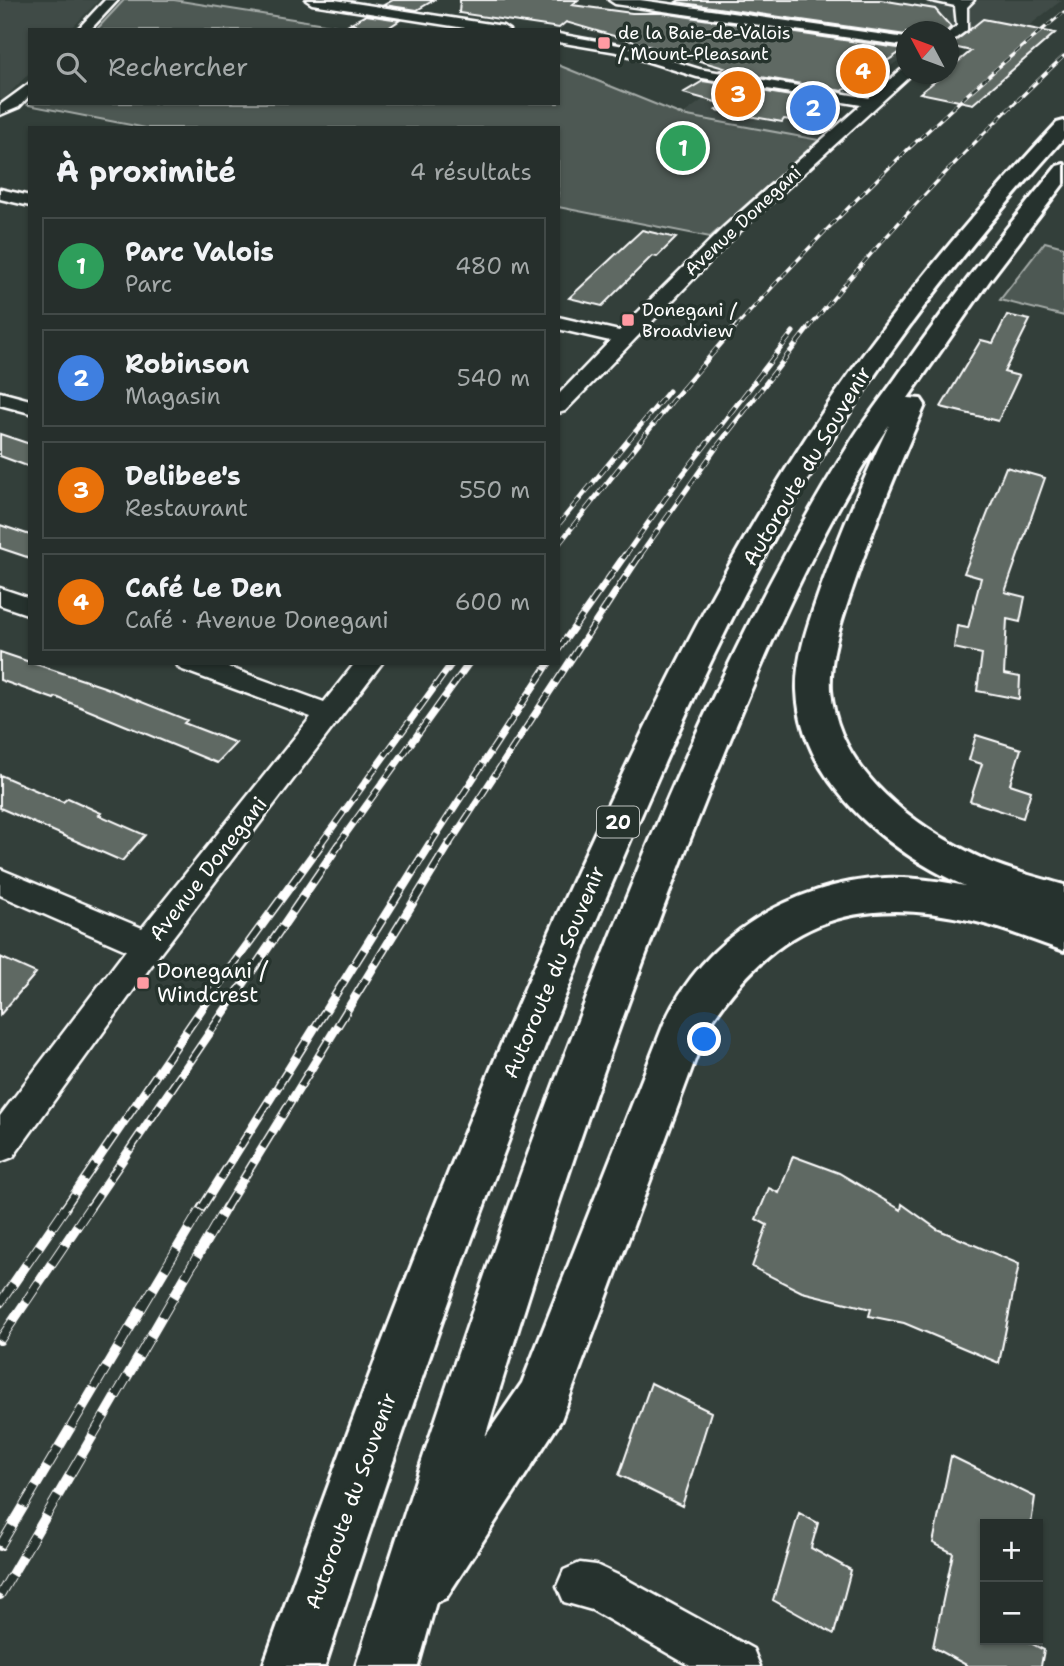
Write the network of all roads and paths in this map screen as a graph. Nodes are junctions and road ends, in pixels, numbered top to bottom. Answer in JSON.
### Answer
{"nodes":[{"id":1,"x":112,"y":0,"type":"edge"},
{"id":2,"x":312,"y":0,"type":"edge"},
{"id":3,"x":934,"y":0,"type":"edge"},
{"id":4,"x":615,"y":2,"type":"edge"},
{"id":5,"x":965,"y":2,"type":"edge"},
{"id":6,"x":85,"y":28,"type":"edge"},
{"id":7,"x":490,"y":28,"type":"edge"},
{"id":8,"x":596,"y":28,"type":"dead end"},
{"id":9,"x":959,"y":30,"type":"edge"},
{"id":10,"x":560,"y":38,"type":"edge"},
{"id":11,"x":896,"y":41,"type":"edge"},
{"id":12,"x":583,"y":42,"type":"junction"},
{"id":13,"x":896,"y":82,"type":"edge"},
{"id":14,"x":28,"y":89,"type":"edge"},
{"id":15,"x":872,"y":103,"type":"junction"},
{"id":16,"x":0,"y":111,"type":"edge"},
{"id":17,"x":1064,"y":127,"type":"edge"},
{"id":18,"x":1064,"y":170,"type":"edge"},
{"id":19,"x":0,"y":194,"type":"edge"},
{"id":20,"x":28,"y":201,"type":"edge"},
{"id":21,"x":960,"y":302,"type":"junction"},
{"id":22,"x":560,"y":323,"type":"edge"},
{"id":23,"x":623,"y":338,"type":"junction"},
{"id":24,"x":0,"y":398,"type":"edge"},
{"id":25,"x":560,"y":405,"type":"edge"},
{"id":26,"x":28,"y":406,"type":"edge"},
{"id":27,"x":0,"y":596,"type":"edge"},
{"id":28,"x":28,"y":606,"type":"edge"},
{"id":29,"x":195,"y":665,"type":"edge"},
{"id":30,"x":367,"y":665,"type":"edge"},
{"id":31,"x":330,"y":714,"type":"junction"},
{"id":32,"x":0,"y":881,"type":"edge"},
{"id":33,"x":1064,"y":901,"type":"edge"},
{"id":34,"x":1064,"y":934,"type":"edge"},
{"id":35,"x":148,"y":945,"type":"junction"},
{"id":36,"x":0,"y":1145,"type":"edge"},
{"id":37,"x":580,"y":1586,"type":"dead end"},
{"id":38,"x":395,"y":1639,"type":"edge"},
{"id":39,"x":294,"y":1666,"type":"edge"},
{"id":40,"x":736,"y":1666,"type":"edge"}],
"edges":[{"from":1,"to":6,"type":"street"},
{"from":2,"to":7,"type":"street"},
{"from":3,"to":5,"type":"street"},
{"from":4,"to":11,"type":"street"},
{"from":5,"to":9,"type":"street"},
{"from":8,"to":12,"type":"street"},
{"from":10,"to":12,"type":"street"},
{"from":12,"to":15,"type":"street"},
{"from":13,"to":15,"type":"street","name":"Avenue Donegani"},
{"from":14,"to":16,"type":"street"},
{"from":15,"to":23,"type":"street","name":"Avenue Donegani"},
{"from":17,"to":39,"type":"highway","name":"Autoroute du Souvenir","number":"20"},
{"from":18,"to":21,"type":"highway","name":"Autoroute du Souvenir","number":"20"},
{"from":19,"to":20,"type":"street"},
{"from":21,"to":33,"type":"highway"},
{"from":21,"to":38,"type":"highway","name":"Autoroute du Souvenir","number":"20"},
{"from":22,"to":23,"type":"street"},
{"from":23,"to":25,"type":"street","name":"Avenue Donegani"},
{"from":24,"to":26,"type":"street"},
{"from":27,"to":28,"type":"street"},
{"from":29,"to":31,"type":"street"},
{"from":30,"to":31,"type":"street","name":"Avenue Donegani"},
{"from":31,"to":35,"type":"street","name":"Avenue Donegani"},
{"from":32,"to":35,"type":"street"},
{"from":34,"to":38,"type":"highway"},
{"from":35,"to":36,"type":"street","name":"Avenue Donegani"},
{"from":37,"to":40,"type":"street"}]}
